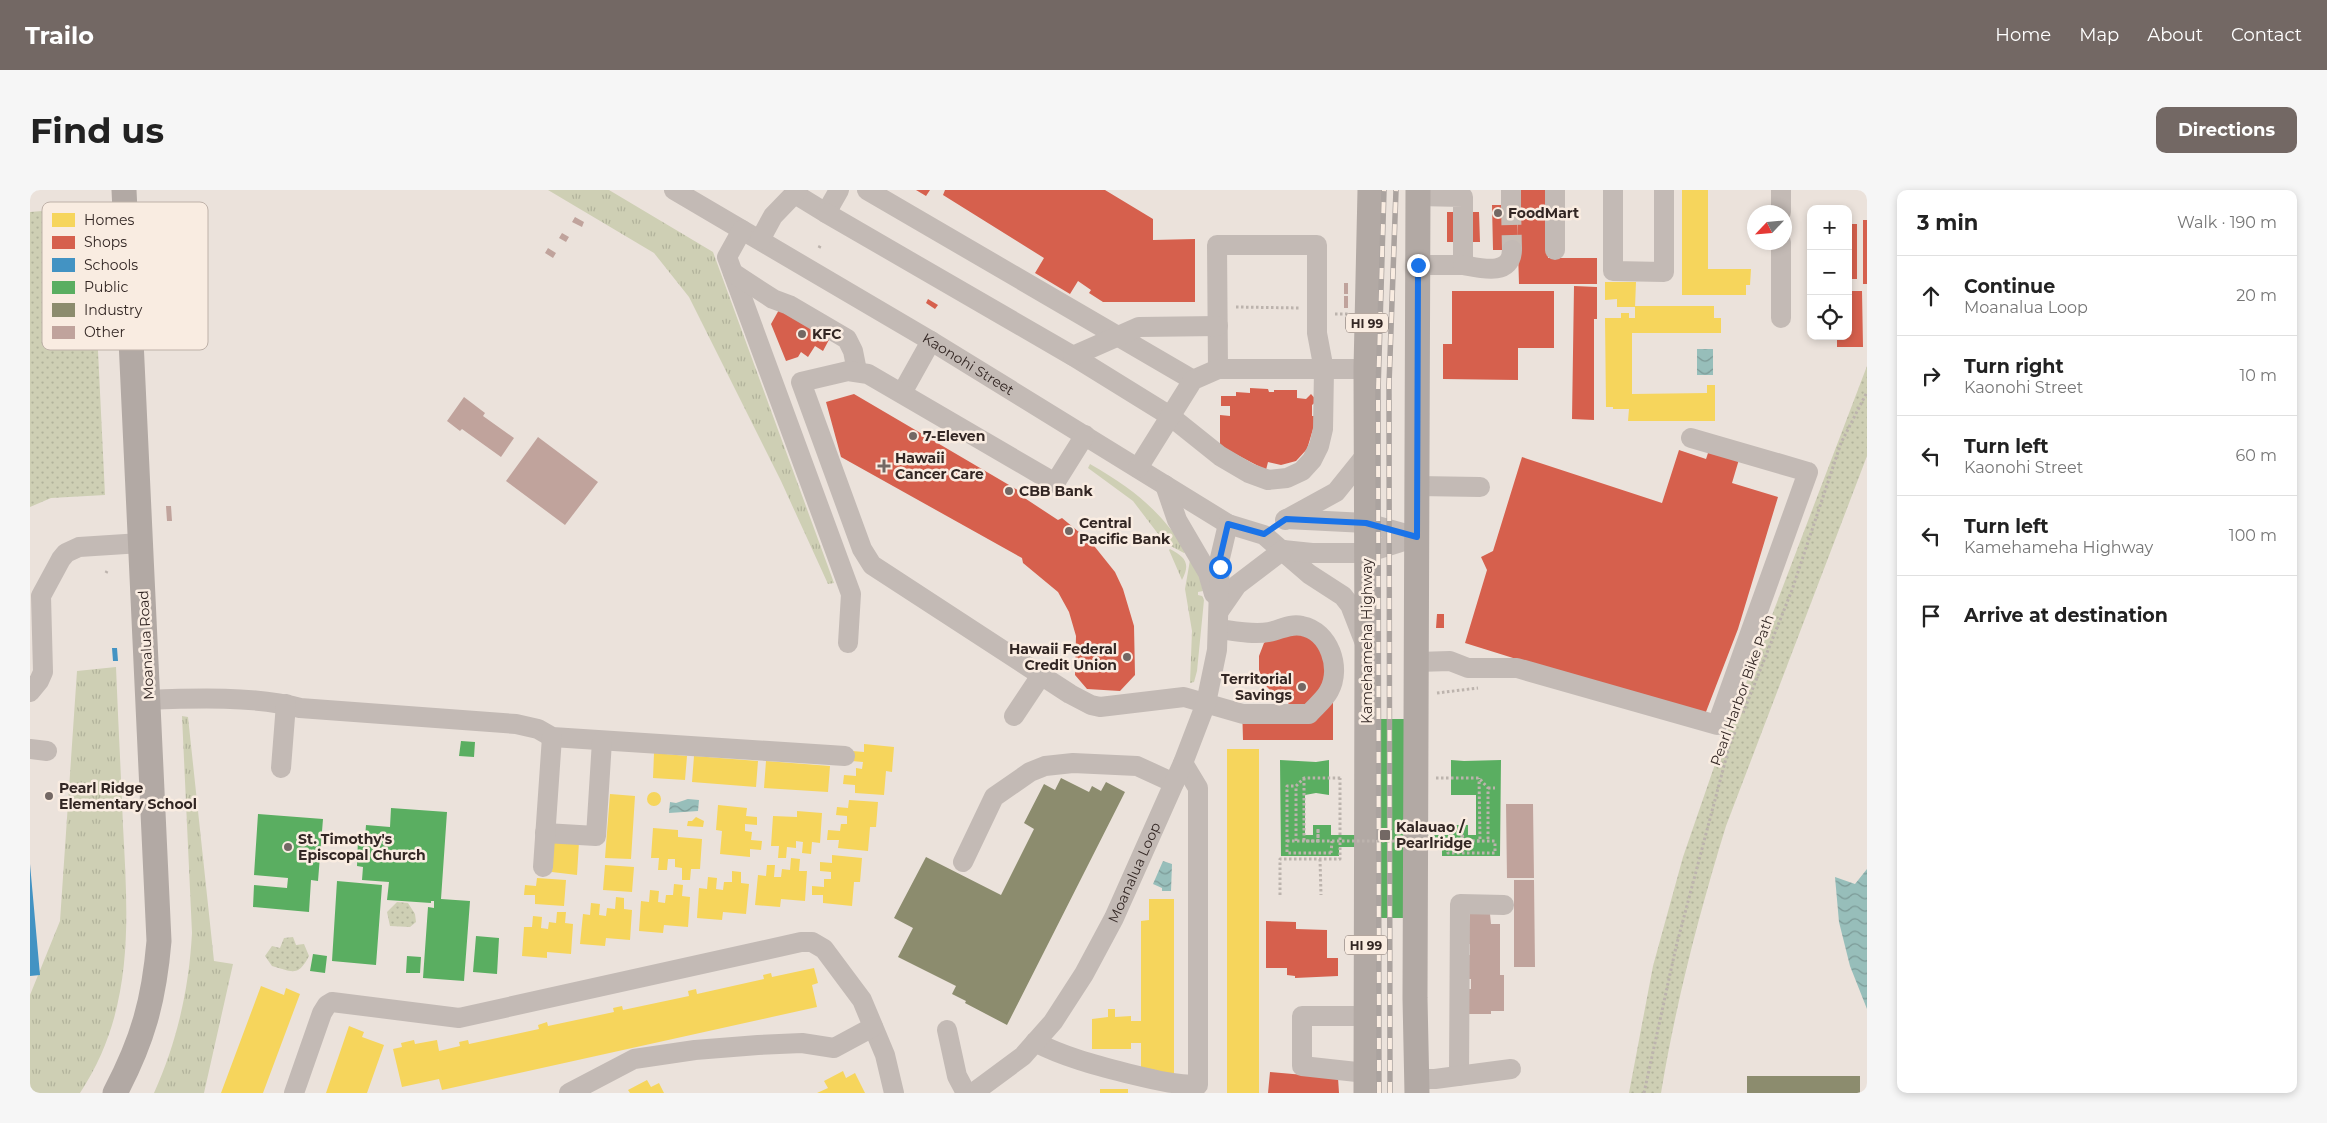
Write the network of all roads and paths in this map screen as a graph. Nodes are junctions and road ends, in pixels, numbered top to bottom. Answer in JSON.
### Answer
{"nodes":[{"id":1,"x":674,"y":190,"type":"edge"},
{"id":2,"x":839,"y":190,"type":"edge"},
{"id":3,"x":867,"y":190,"type":"edge"},
{"id":4,"x":1370,"y":190,"type":"edge"},
{"id":5,"x":1555,"y":190,"type":"edge"},
{"id":6,"x":1613,"y":190,"type":"edge"},
{"id":7,"x":1664,"y":190,"type":"edge"},
{"id":8,"x":1781,"y":190,"type":"edge"},
{"id":9,"x":790,"y":192,"type":"edge"},
{"id":10,"x":1418,"y":193,"type":"edge"},
{"id":11,"x":1466,"y":193,"type":"edge"},
{"id":12,"x":1781,"y":205,"type":"edge"},
{"id":13,"x":826,"y":213,"type":"junction"},
{"id":14,"x":742,"y":230,"type":"junction"},
{"id":15,"x":760,"y":240,"type":"junction"},
{"id":16,"x":821,"y":244,"type":"dead end"},
{"id":17,"x":818,"y":248,"type":"dead end"},
{"id":18,"x":1512,"y":250,"type":"tunnel mouth"},
{"id":19,"x":1555,"y":250,"type":"dead end"},
{"id":20,"x":1781,"y":250,"type":"edge"},
{"id":21,"x":1418,"y":265,"type":"junction"},
{"id":22,"x":1463,"y":265,"type":"junction"},
{"id":23,"x":733,"y":273,"type":"junction"},
{"id":24,"x":1218,"y":301,"type":"junction"},
{"id":25,"x":1317,"y":311,"type":"junction"},
{"id":26,"x":1348,"y":314,"type":"dead end"},
{"id":27,"x":1781,"y":318,"type":"dead end"},
{"id":28,"x":1218,"y":326,"type":"junction"},
{"id":29,"x":1117,"y":336,"type":"junction"},
{"id":30,"x":931,"y":341,"type":"junction"},
{"id":31,"x":132,"y":350,"type":"edge"},
{"id":32,"x":1073,"y":356,"type":"junction"},
{"id":33,"x":1218,"y":370,"type":"junction"},
{"id":34,"x":1324,"y":370,"type":"junction"},
{"id":35,"x":1366,"y":370,"type":"junction"},
{"id":36,"x":857,"y":371,"type":"junction"},
{"id":37,"x":1193,"y":380,"type":"junction"},
{"id":38,"x":1867,"y":392,"type":"edge"},
{"id":39,"x":902,"y":393,"type":"junction"},
{"id":40,"x":1170,"y":416,"type":"junction"},
{"id":41,"x":1085,"y":435,"type":"junction"},
{"id":42,"x":1692,"y":438,"type":"dead end"},
{"id":43,"x":1366,"y":456,"type":"junction"},
{"id":44,"x":1138,"y":468,"type":"junction"},
{"id":45,"x":1165,"y":485,"type":"junction"},
{"id":46,"x":1418,"y":486,"type":"junction"},
{"id":47,"x":1480,"y":487,"type":"dead end"},
{"id":48,"x":1286,"y":519,"type":"junction"},
{"id":49,"x":1366,"y":523,"type":"junction"},
{"id":50,"x":1228,"y":524,"type":"junction"},
{"id":51,"x":1264,"y":534,"type":"junction"},
{"id":52,"x":1417,"y":537,"type":"junction"},
{"id":53,"x":141,"y":543,"type":"junction"},
{"id":54,"x":1283,"y":550,"type":"junction"},
{"id":55,"x":1366,"y":553,"type":"junction"},
{"id":56,"x":1219,"y":620,"type":"junction"},
{"id":57,"x":848,"y":643,"type":"dead end"},
{"id":58,"x":1367,"y":651,"type":"junction"},
{"id":59,"x":1417,"y":662,"type":"junction"},
{"id":60,"x":1042,"y":674,"type":"junction"},
{"id":61,"x":30,"y":692,"type":"edge"},
{"id":62,"x":148,"y":700,"type":"junction"},
{"id":63,"x":1206,"y":703,"type":"junction"},
{"id":64,"x":286,"y":704,"type":"junction"},
{"id":65,"x":1014,"y":716,"type":"dead end"},
{"id":66,"x":1740,"y":719,"type":"dead end"},
{"id":67,"x":1737,"y":728,"type":"dead end"},
{"id":68,"x":552,"y":737,"type":"junction"},
{"id":69,"x":602,"y":741,"type":"junction"},
{"id":70,"x":845,"y":756,"type":"dead end"},
{"id":71,"x":1183,"y":763,"type":"junction"},
{"id":72,"x":281,"y":768,"type":"dead end"},
{"id":73,"x":1304,"y":778,"type":"junction"},
{"id":74,"x":1340,"y":778,"type":"junction"},
{"id":75,"x":1345,"y":778,"type":"dead end"},
{"id":76,"x":1436,"y":778,"type":"dead end"},
{"id":77,"x":1479,"y":778,"type":"junction"},
{"id":78,"x":1174,"y":783,"type":"junction"},
{"id":79,"x":1296,"y":786,"type":"junction"},
{"id":80,"x":1488,"y":788,"type":"junction"},
{"id":81,"x":1495,"y":788,"type":"dead end"},
{"id":82,"x":1318,"y":830,"type":"junction"},
{"id":83,"x":1462,"y":830,"type":"junction"},
{"id":84,"x":546,"y":833,"type":"junction"},
{"id":85,"x":1287,"y":841,"type":"junction"},
{"id":86,"x":1296,"y":841,"type":"junction"},
{"id":87,"x":1317,"y":841,"type":"junction"},
{"id":88,"x":1332,"y":841,"type":"junction"},
{"id":89,"x":1363,"y":841,"type":"dead end"},
{"id":90,"x":1462,"y":841,"type":"junction"},
{"id":91,"x":1488,"y":841,"type":"junction"},
{"id":92,"x":1404,"y":842,"type":"dead end"},
{"id":93,"x":1448,"y":842,"type":"junction"},
{"id":94,"x":1320,"y":859,"type":"junction"},
{"id":95,"x":963,"y":862,"type":"dead end"},
{"id":96,"x":543,"y":867,"type":"dead end"},
{"id":97,"x":1280,"y":895,"type":"dead end"},
{"id":98,"x":1321,"y":895,"type":"dead end"},
{"id":99,"x":1504,"y":904,"type":"dead end"},
{"id":100,"x":1366,"y":1016,"type":"junction"},
{"id":101,"x":873,"y":1028,"type":"junction"},
{"id":102,"x":948,"y":1030,"type":"dead end"},
{"id":103,"x":1035,"y":1042,"type":"junction"},
{"id":104,"x":1511,"y":1069,"type":"dead end"},
{"id":105,"x":1459,"y":1076,"type":"junction"},
{"id":106,"x":1366,"y":1083,"type":"edge"},
{"id":107,"x":1417,"y":1086,"type":"edge"},
{"id":108,"x":115,"y":1093,"type":"edge"},
{"id":109,"x":294,"y":1093,"type":"edge"},
{"id":110,"x":569,"y":1093,"type":"edge"},
{"id":111,"x":894,"y":1093,"type":"edge"},
{"id":112,"x":966,"y":1093,"type":"edge"},
{"id":113,"x":973,"y":1093,"type":"edge"},
{"id":114,"x":1644,"y":1093,"type":"edge"}],
"edges":[{"from":1,"to":14,"type":"street","name":"Kaonohi Street"},
{"from":2,"to":13,"type":"street"},
{"from":3,"to":29,"type":"street"},
{"from":4,"to":35,"type":"main road","name":"Kamehameha Highway","number":"HI 99"},
{"from":5,"to":19,"type":"street"},
{"from":6,"to":7,"type":"street"},
{"from":8,"to":12,"type":"street"},
{"from":9,"to":13,"type":"street"},
{"from":9,"to":15,"type":"street"},
{"from":10,"to":11,"type":"street"},
{"from":10,"to":21,"type":"main road"},
{"from":11,"to":22,"type":"street"},
{"from":13,"to":32,"type":"street"},
{"from":14,"to":15,"type":"street","name":"Kaonohi Street"},
{"from":14,"to":23,"type":"street"},
{"from":15,"to":30,"type":"street","name":"Kaonohi Street"},
{"from":16,"to":17,"type":"path"},
{"from":18,"to":22,"type":"street"},
{"from":20,"to":27,"type":"street"},
{"from":21,"to":22,"type":"street"},
{"from":21,"to":46,"type":"main road"},
{"from":23,"to":36,"type":"street"},
{"from":23,"to":57,"type":"street"},
{"from":24,"to":25,"type":"path"},
{"from":24,"to":25,"type":"street"},
{"from":24,"to":28,"type":"street"},
{"from":25,"to":26,"type":"path"},
{"from":25,"to":34,"type":"street"},
{"from":28,"to":29,"type":"street"},
{"from":28,"to":33,"type":"street"},
{"from":29,"to":32,"type":"street"},
{"from":29,"to":37,"type":"street"},
{"from":30,"to":39,"type":"street"},
{"from":30,"to":41,"type":"street","name":"Kaonohi Street"},
{"from":31,"to":53,"type":"main road","name":"Moanalua Road"},
{"from":32,"to":40,"type":"street"},
{"from":33,"to":34,"type":"street"},
{"from":33,"to":37,"type":"street"},
{"from":34,"to":35,"type":"street"},
{"from":34,"to":40,"type":"street"},
{"from":35,"to":43,"type":"main road","name":"Kamehameha Highway","number":"HI 99"},
{"from":36,"to":39,"type":"street"},
{"from":36,"to":60,"type":"street"},
{"from":37,"to":40,"type":"street"},
{"from":38,"to":66,"type":"path","name":"Pearl Harbor Bike Path"},
{"from":39,"to":41,"type":"street"},
{"from":40,"to":44,"type":"street"},
{"from":41,"to":44,"type":"street","name":"Kaonohi Street"},
{"from":42,"to":59,"type":"street"},
{"from":43,"to":48,"type":"street"},
{"from":43,"to":49,"type":"main road","name":"Kamehameha Highway","number":"HI 99"},
{"from":44,"to":45,"type":"street","name":"Kaonohi Street"},
{"from":45,"to":50,"type":"street","name":"Kaonohi Street"},
{"from":45,"to":56,"type":"street","name":"Moanalua Loop"},
{"from":46,"to":47,"type":"street"},
{"from":46,"to":52,"type":"main road"},
{"from":48,"to":49,"type":"street"},
{"from":48,"to":51,"type":"street"},
{"from":49,"to":52,"type":"street"},
{"from":49,"to":55,"type":"main road","name":"Kamehameha Highway","number":"HI 99"},
{"from":50,"to":51,"type":"street","name":"Kaonohi Street"},
{"from":50,"to":56,"type":"street","name":"Moanalua Loop"},
{"from":51,"to":54,"type":"street","name":"Kaonohi Street"},
{"from":52,"to":55,"type":"street"},
{"from":52,"to":59,"type":"main road"},
{"from":53,"to":61,"type":"street"},
{"from":53,"to":62,"type":"main road","name":"Moanalua Road"},
{"from":54,"to":55,"type":"street"},
{"from":54,"to":56,"type":"street","name":"Moanalua Loop"},
{"from":54,"to":58,"type":"street","name":"Kaonohi Street"},
{"from":55,"to":58,"type":"main road","name":"Kamehameha Highway","number":"HI 99"},
{"from":56,"to":63,"type":"street","name":"Moanalua Loop"},
{"from":56,"to":63,"type":"street"},
{"from":58,"to":100,"type":"main road","name":"Kamehameha Highway","number":"HI 99"},
{"from":59,"to":107,"type":"main road"},
{"from":60,"to":63,"type":"street"},
{"from":60,"to":65,"type":"street"},
{"from":62,"to":64,"type":"street"},
{"from":62,"to":108,"type":"main road","name":"Moanalua Road"},
{"from":63,"to":71,"type":"street","name":"Moanalua Loop"},
{"from":64,"to":68,"type":"street"},
{"from":64,"to":72,"type":"street"},
{"from":67,"to":114,"type":"path","name":"Pearl Harbor Bike Path"},
{"from":68,"to":69,"type":"street"},
{"from":68,"to":84,"type":"street"},
{"from":69,"to":70,"type":"street"},
{"from":69,"to":84,"type":"street"},
{"from":71,"to":78,"type":"street","name":"Moanalua Loop"},
{"from":71,"to":103,"type":"street"},
{"from":73,"to":74,"type":"path"},
{"from":73,"to":79,"type":"path"},
{"from":73,"to":82,"type":"path"},
{"from":74,"to":75,"type":"path"},
{"from":74,"to":94,"type":"path"},
{"from":76,"to":77,"type":"path"},
{"from":77,"to":80,"type":"path"},
{"from":77,"to":83,"type":"path"},
{"from":78,"to":95,"type":"street"},
{"from":78,"to":103,"type":"street","name":"Moanalua Loop"},
{"from":79,"to":85,"type":"path"},
{"from":79,"to":86,"type":"path"},
{"from":80,"to":81,"type":"path"},
{"from":80,"to":91,"type":"path"},
{"from":82,"to":87,"type":"path","bridge":true},
{"from":82,"to":88,"type":"path","bridge":true},
{"from":83,"to":90,"type":"path","bridge":true},
{"from":83,"to":93,"type":"path","bridge":true},
{"from":84,"to":96,"type":"street"},
{"from":85,"to":86,"type":"path","bridge":true},
{"from":85,"to":88,"type":"path","bridge":true},
{"from":86,"to":87,"type":"path","bridge":true},
{"from":87,"to":90,"type":"path","bridge":true},
{"from":88,"to":89,"type":"path","bridge":true},
{"from":90,"to":91,"type":"path","bridge":true},
{"from":91,"to":93,"type":"path","bridge":true},
{"from":92,"to":93,"type":"path","bridge":true},
{"from":94,"to":97,"type":"path"},
{"from":94,"to":98,"type":"path"},
{"from":99,"to":105,"type":"street"},
{"from":100,"to":106,"type":"main road","name":"Kamehameha Highway","number":"HI 99"},
{"from":100,"to":106,"type":"street"},
{"from":101,"to":109,"type":"street"},
{"from":101,"to":110,"type":"street"},
{"from":101,"to":111,"type":"street"},
{"from":102,"to":112,"type":"street"},
{"from":103,"to":113,"type":"street","name":"Moanalua Loop"},
{"from":104,"to":105,"type":"street"},
{"from":105,"to":107,"type":"street"}]}
